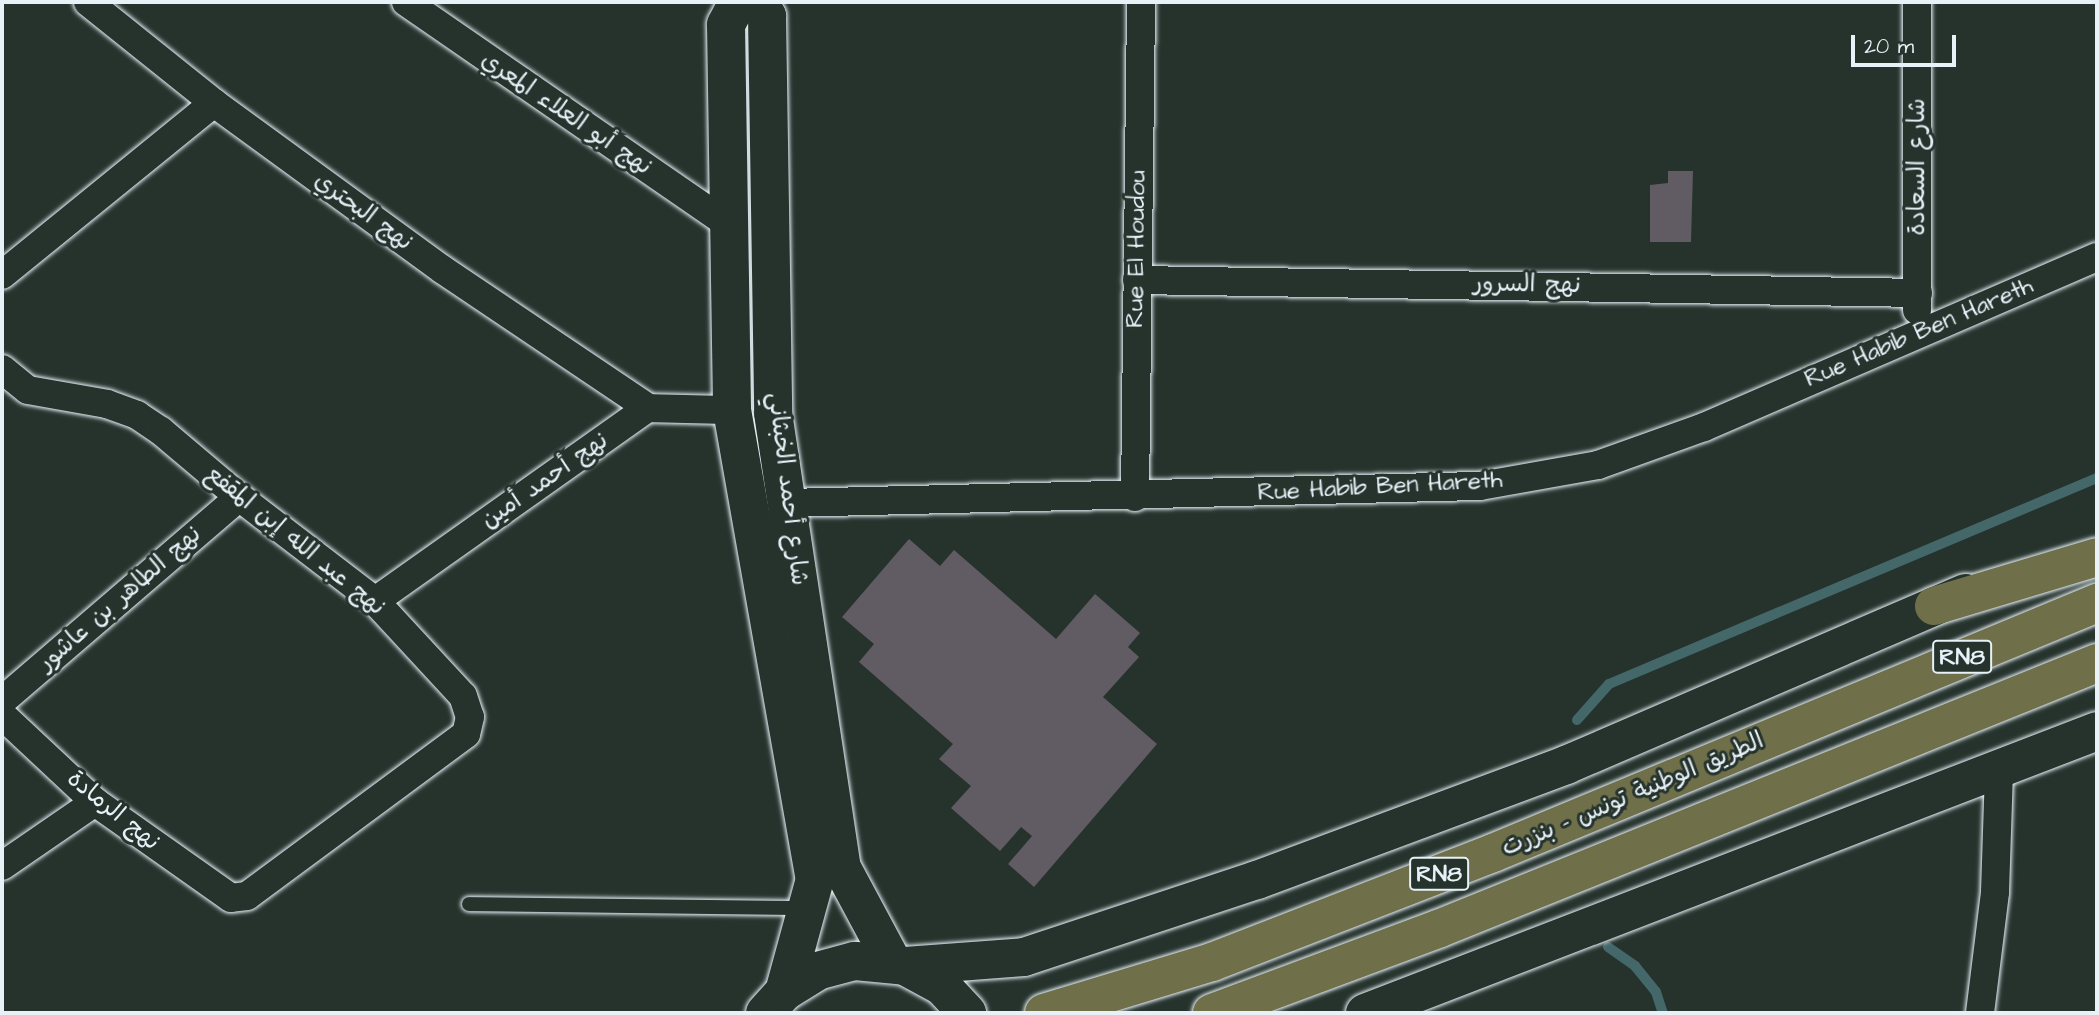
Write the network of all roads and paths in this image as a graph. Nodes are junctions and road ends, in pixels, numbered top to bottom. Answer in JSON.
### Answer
{"nodes":[{"id":1,"x":88,"y":2,"type":"edge"},
{"id":2,"x":406,"y":2,"type":"edge"},
{"id":3,"x":738,"y":2,"type":"edge"},
{"id":4,"x":758,"y":2,"type":"edge"},
{"id":5,"x":1141,"y":2,"type":"edge"},
{"id":6,"x":1917,"y":2,"type":"edge"},
{"id":7,"x":214,"y":103,"type":"junction"},
{"id":8,"x":728,"y":224,"type":"junction"},
{"id":9,"x":2097,"y":257,"type":"edge"},
{"id":10,"x":2,"y":275,"type":"edge"},
{"id":11,"x":1137,"y":280,"type":"junction"},
{"id":12,"x":1918,"y":293,"type":"junction"},
{"id":13,"x":1917,"y":332,"type":"junction"},
{"id":14,"x":2,"y":369,"type":"edge"},
{"id":15,"x":648,"y":408,"type":"junction"},
{"id":16,"x":732,"y":410,"type":"junction"},
{"id":17,"x":239,"y":497,"type":"junction"},
{"id":18,"x":1135,"y":497,"type":"junction"},
{"id":19,"x":787,"y":503,"type":"junction"},
{"id":20,"x":2097,"y":540,"type":"edge"},
{"id":21,"x":2097,"y":557,"type":"edge"},
{"id":22,"x":374,"y":601,"type":"junction"},
{"id":23,"x":2097,"y":603,"type":"edge"},
{"id":24,"x":1934,"y":606,"type":"junction"},
{"id":25,"x":2097,"y":663,"type":"edge"},
{"id":26,"x":2,"y":701,"type":"edge"},
{"id":27,"x":2,"y":715,"type":"edge"},
{"id":28,"x":2097,"y":732,"type":"edge"},
{"id":29,"x":1999,"y":771,"type":"junction"},
{"id":30,"x":95,"y":802,"type":"junction"},
{"id":31,"x":2,"y":866,"type":"edge"},
{"id":32,"x":231,"y":898,"type":"joint"},
{"id":33,"x":469,"y":904,"type":"dead end"},
{"id":34,"x":808,"y":908,"type":"junction"},
{"id":35,"x":899,"y":965,"type":"junction"},
{"id":36,"x":1434,"y":1001,"type":"edge"},
{"id":37,"x":775,"y":1003,"type":"edge"},
{"id":38,"x":967,"y":1013,"type":"edge"},
{"id":39,"x":1044,"y":1013,"type":"edge"},
{"id":40,"x":1212,"y":1013,"type":"edge"},
{"id":41,"x":1365,"y":1013,"type":"edge"},
{"id":42,"x":1980,"y":1013,"type":"edge"}],
"edges":[{"from":1,"to":7,"type":"street","name":"نهج البحتري"},
{"from":2,"to":8,"type":"street","name":"نهج أبو العلاء المعري"},
{"from":3,"to":8,"type":"street"},
{"from":4,"to":19,"type":"street","name":"شارع أحمد الخبثاني"},
{"from":5,"to":11,"type":"street","name":"Rue El Houdou"},
{"from":6,"to":12,"type":"street","name":"شارع السعادة"},
{"from":7,"to":10,"type":"street"},
{"from":7,"to":15,"type":"street","name":"نهج البحتري"},
{"from":8,"to":16,"type":"street"},
{"from":9,"to":13,"type":"street","name":"Rue Habib Ben Hareth"},
{"from":11,"to":12,"type":"street","name":"نهج السرور"},
{"from":11,"to":18,"type":"street","name":"Rue El Houdou"},
{"from":12,"to":13,"type":"street","name":"شارع السعادة"},
{"from":13,"to":18,"type":"street","name":"Rue Habib Ben Hareth"},
{"from":14,"to":17,"type":"street","name":"نهج عبد الله إبن المقفع"},
{"from":15,"to":16,"type":"street"},
{"from":15,"to":22,"type":"street","name":"نهج أحمد أمين"},
{"from":16,"to":34,"type":"street"},
{"from":17,"to":22,"type":"street","name":"نهج عبد الله إبن المقفع"},
{"from":17,"to":26,"type":"street","name":"نهج الطاهر بن عاشور"},
{"from":18,"to":19,"type":"street","name":"Rue Habib Ben Hareth"},
{"from":19,"to":35,"type":"street","name":"شارع أحمد الخبثاني"},
{"from":20,"to":24,"type":"street"},
{"from":21,"to":24,"type":"highway","number":"RN8"},
{"from":22,"to":32,"type":"street","name":"نهج عبد الله إبن المقفع"},
{"from":23,"to":39,"type":"highway","name":"الطريق الوطنية تونس - بنزرت","number":"RN8"},
{"from":24,"to":35,"type":"street"},
{"from":25,"to":40,"type":"highway","name":"الطريق الوطنية تونس - بنزرت","number":"RN8"},
{"from":27,"to":30,"type":"street","name":"نهج الرمادة"},
{"from":28,"to":29,"type":"street"},
{"from":29,"to":36,"type":"street"},
{"from":29,"to":42,"type":"street"},
{"from":30,"to":31,"type":"street"},
{"from":30,"to":32,"type":"street","name":"نهج الرمادة"},
{"from":33,"to":34,"type":"lane"},
{"from":34,"to":37,"type":"street"},
{"from":35,"to":37,"type":"street"},
{"from":35,"to":38,"type":"street"},
{"from":36,"to":41,"type":"street"}]}
